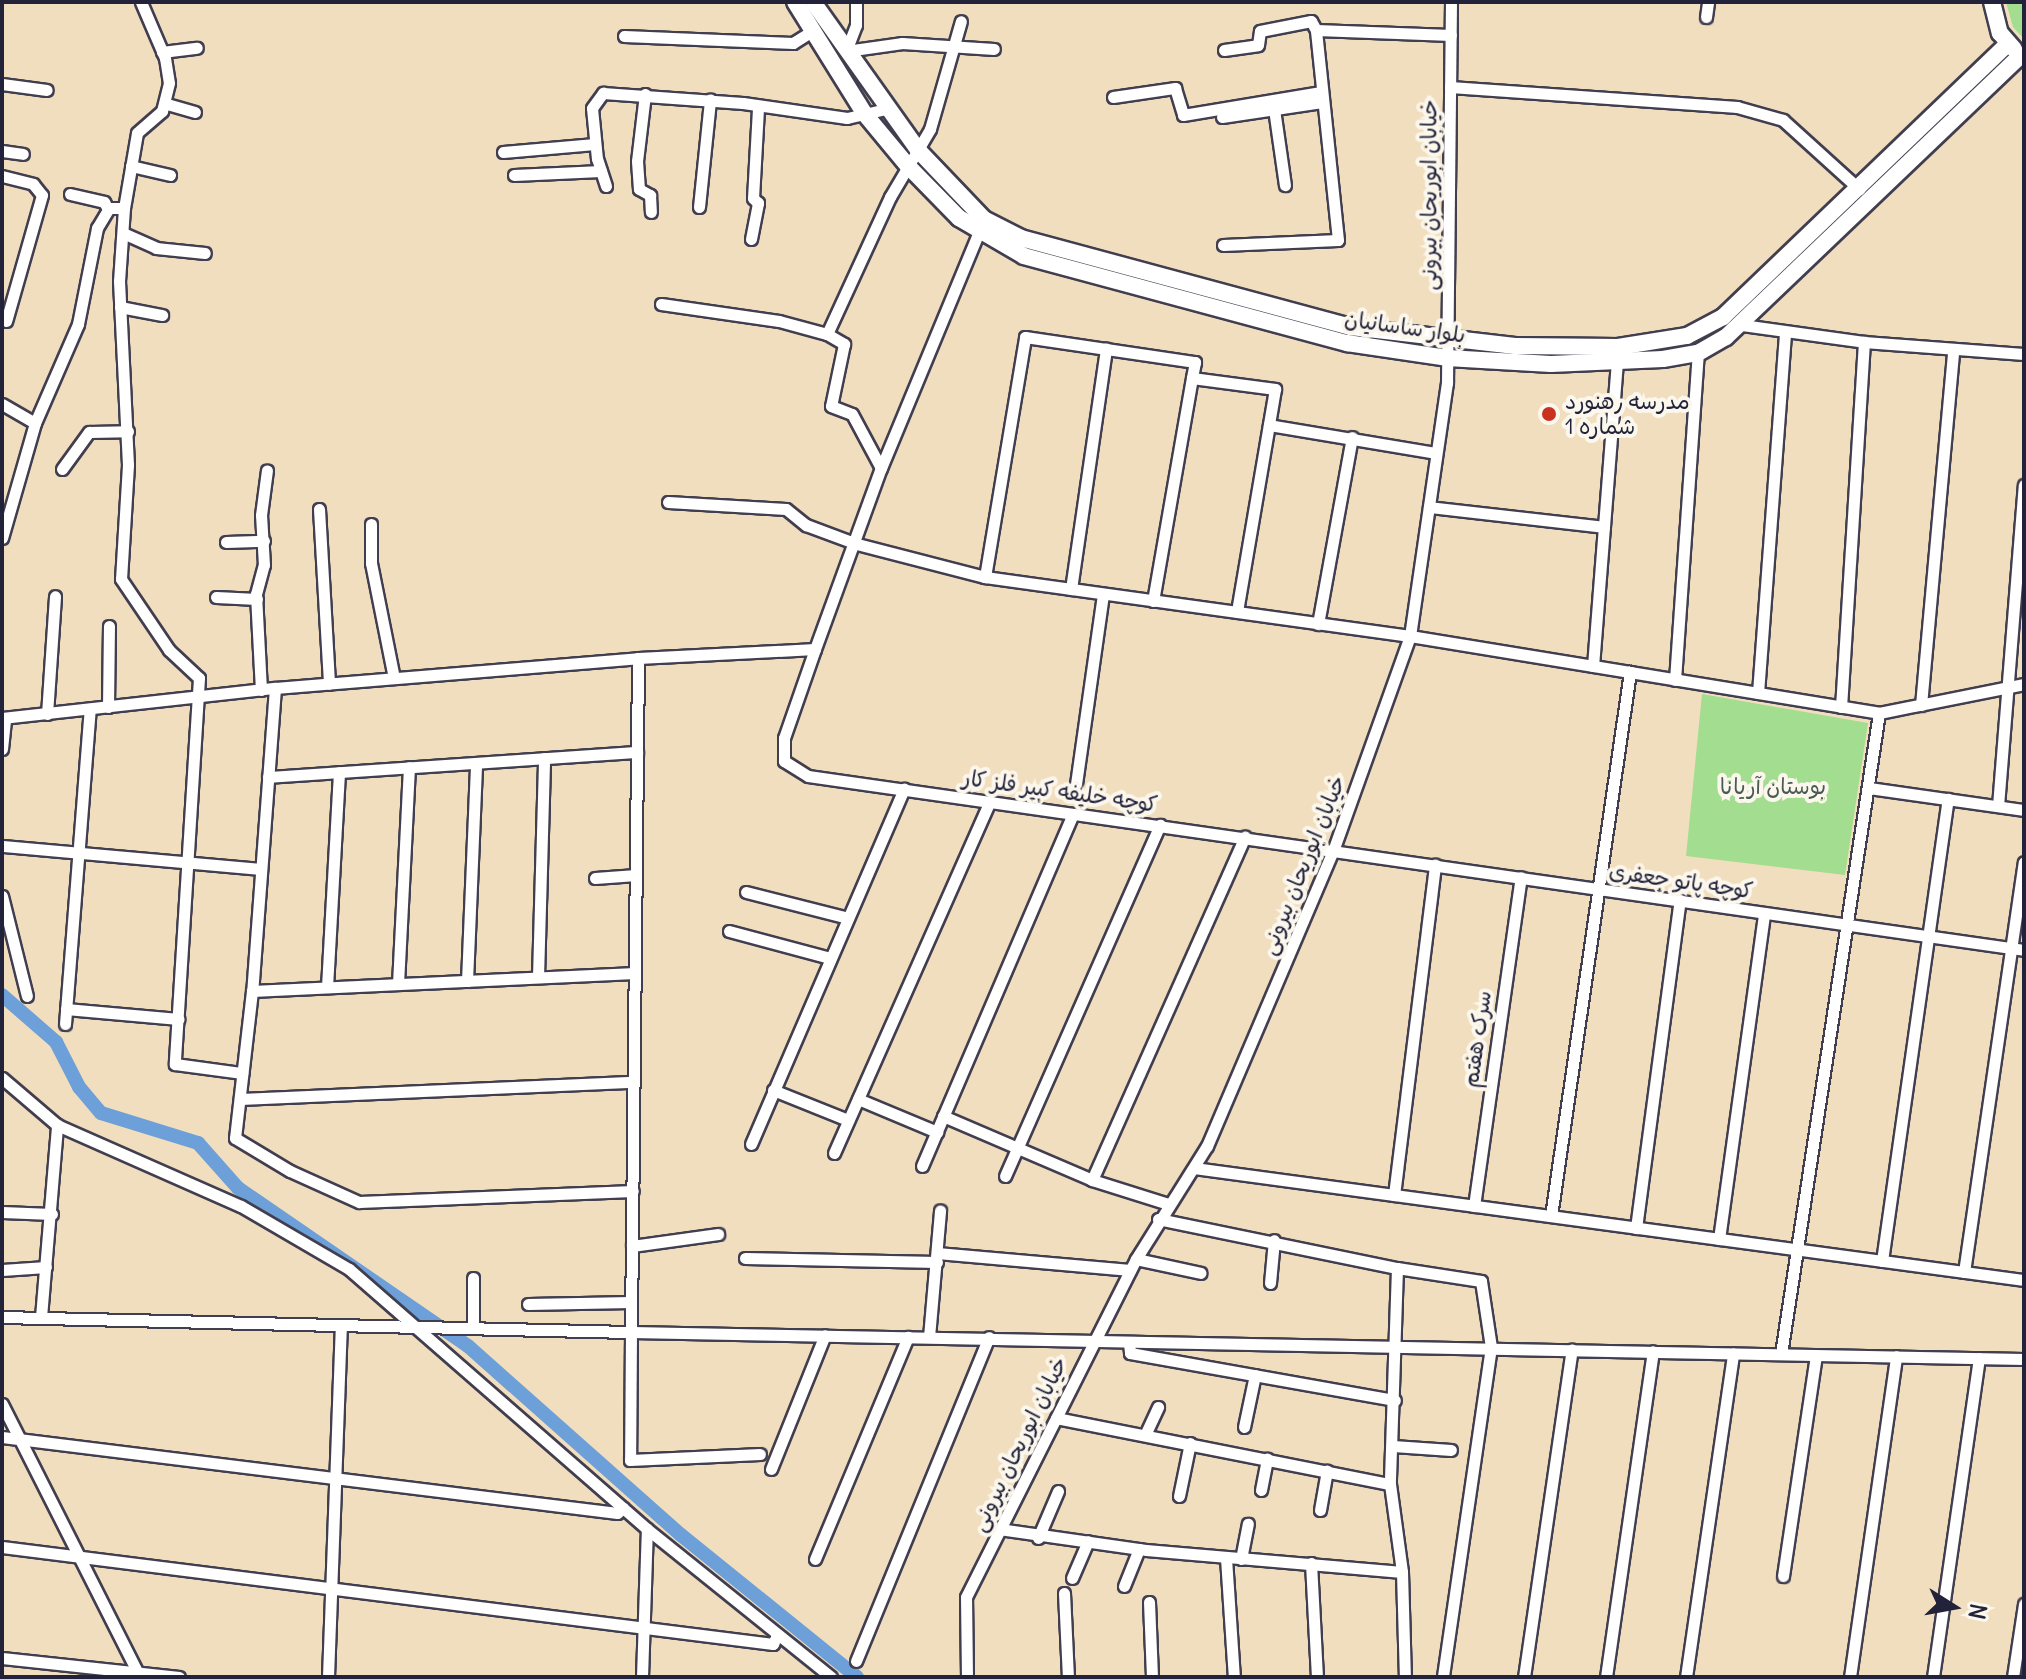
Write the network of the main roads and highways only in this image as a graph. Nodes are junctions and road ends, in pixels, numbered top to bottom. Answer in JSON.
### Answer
{"nodes":[{"id":1,"x":795,"y":2,"type":"edge"},
{"id":2,"x":813,"y":2,"type":"edge"},
{"id":3,"x":1992,"y":2,"type":"edge"},
{"id":4,"x":2018,"y":52,"type":"edge"},
{"id":5,"x":981,"y":226,"type":"junction"},
{"id":6,"x":1448,"y":350,"type":"junction"}],
"edges":[{"from":1,"to":5,"type":"highway","name":"بلوار ساسانیان"},
{"from":2,"to":5,"type":"highway","name":"بلوار ساسانیان"},
{"from":3,"to":4,"type":"highway"},
{"from":4,"to":6,"type":"highway","name":"بلوار ساسانیان"},
{"from":4,"to":6,"type":"highway","name":"بلوار ساسانیان"},
{"from":5,"to":6,"type":"highway","name":"بلوار ساسانیان"}]}
